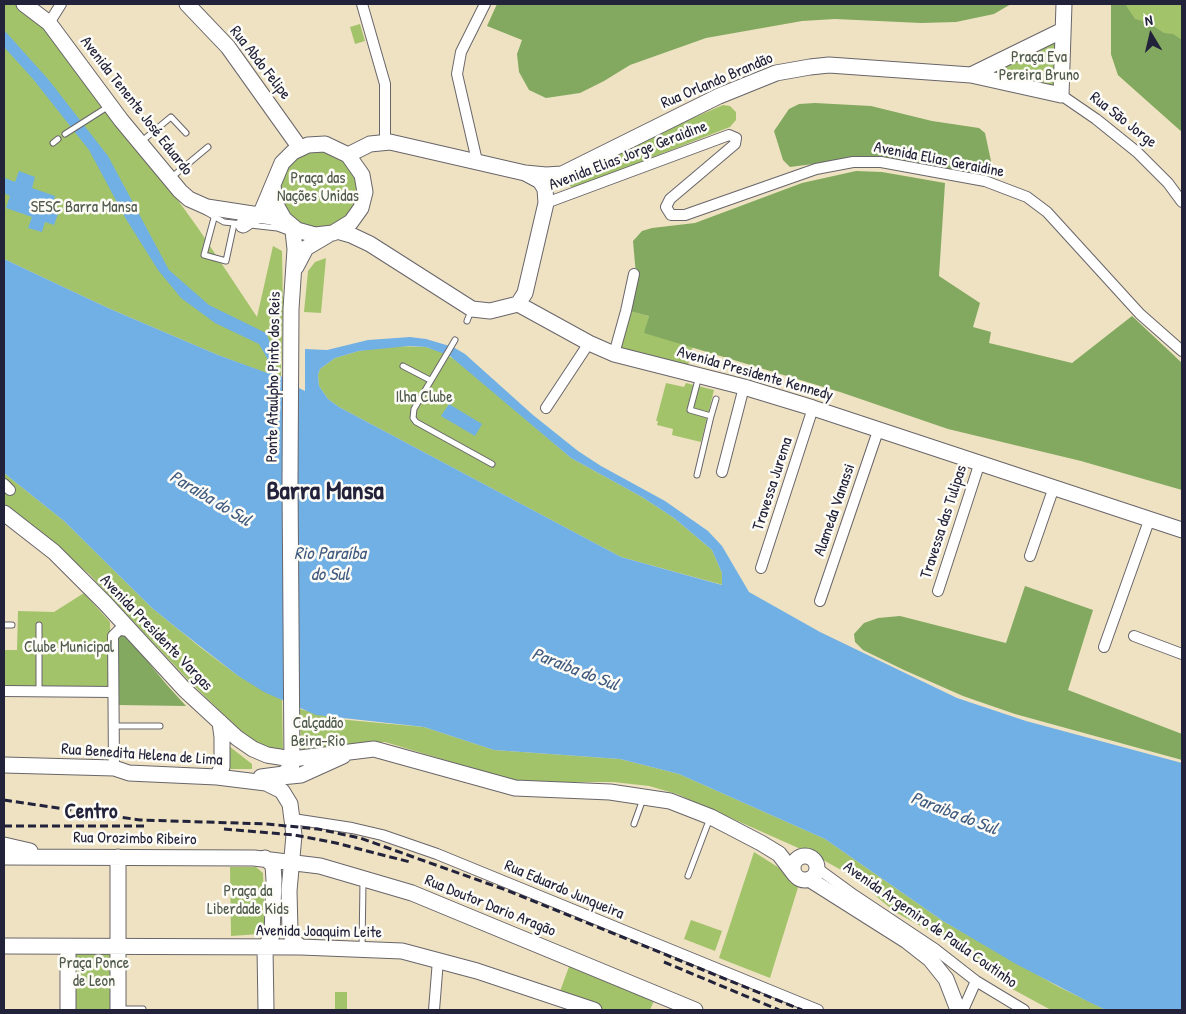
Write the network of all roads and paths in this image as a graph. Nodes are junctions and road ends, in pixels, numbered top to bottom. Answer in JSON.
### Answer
{"nodes":[{"id":1,"x":24,"y":4,"type":"edge"},
{"id":2,"x":61,"y":4,"type":"edge"},
{"id":3,"x":187,"y":4,"type":"edge"},
{"id":4,"x":362,"y":4,"type":"edge"},
{"id":5,"x":485,"y":4,"type":"edge"},
{"id":6,"x":1064,"y":4,"type":"edge"},
{"id":7,"x":49,"y":23,"type":"junction"},
{"id":8,"x":1063,"y":30,"type":"junction"},
{"id":9,"x":971,"y":75,"type":"junction"},
{"id":10,"x":1061,"y":95,"type":"junction"},
{"id":11,"x":109,"y":105,"type":"junction"},
{"id":12,"x":68,"y":132,"type":"dead end"},
{"id":13,"x":186,"y":133,"type":"dead end"},
{"id":14,"x":385,"y":142,"type":"junction"},
{"id":15,"x":140,"y":143,"type":"junction"},
{"id":16,"x":208,"y":147,"type":"dead end"},
{"id":17,"x":300,"y":148,"type":"junction"},
{"id":18,"x":348,"y":155,"type":"junction"},
{"id":19,"x":477,"y":161,"type":"junction"},
{"id":20,"x":577,"y":167,"type":"junction"},
{"id":21,"x":525,"y":173,"type":"junction"},
{"id":22,"x":170,"y":179,"type":"junction"},
{"id":23,"x":273,"y":185,"type":"junction"},
{"id":24,"x":546,"y":201,"type":"junction"},
{"id":25,"x":1182,"y":202,"type":"edge"},
{"id":26,"x":198,"y":204,"type":"junction"},
{"id":27,"x":667,"y":209,"type":"joint"},
{"id":28,"x":259,"y":214,"type":"junction"},
{"id":29,"x":214,"y":218,"type":"junction"},
{"id":30,"x":238,"y":224,"type":"junction"},
{"id":31,"x":291,"y":230,"type":"junction"},
{"id":32,"x":335,"y":232,"type":"junction"},
{"id":33,"x":634,"y":274,"type":"dead end"},
{"id":34,"x":293,"y":278,"type":"junction"},
{"id":35,"x":518,"y":304,"type":"junction"},
{"id":36,"x":455,"y":340,"type":"dead end"},
{"id":37,"x":588,"y":343,"type":"junction"},
{"id":38,"x":1182,"y":351,"type":"edge"},
{"id":39,"x":614,"y":354,"type":"junction"},
{"id":40,"x":403,"y":366,"type":"dead end"},
{"id":41,"x":699,"y":376,"type":"junction"},
{"id":42,"x":430,"y":380,"type":"junction"},
{"id":43,"x":744,"y":387,"type":"junction"},
{"id":44,"x":716,"y":399,"type":"dead end"},
{"id":45,"x":546,"y":408,"type":"dead end"},
{"id":46,"x":813,"y":408,"type":"junction"},
{"id":47,"x":711,"y":416,"type":"junction"},
{"id":48,"x":879,"y":428,"type":"junction"},
{"id":49,"x":980,"y":462,"type":"junction"},
{"id":50,"x":492,"y":464,"type":"dead end"},
{"id":51,"x":722,"y":472,"type":"dead end"},
{"id":52,"x":697,"y":475,"type":"dead end"},
{"id":53,"x":1054,"y":487,"type":"junction"},
{"id":54,"x":4,"y":513,"type":"edge"},
{"id":55,"x":1150,"y":518,"type":"junction"},
{"id":56,"x":1182,"y":530,"type":"edge"},
{"id":57,"x":1030,"y":556,"type":"dead end"},
{"id":58,"x":761,"y":568,"type":"dead end"},
{"id":59,"x":938,"y":591,"type":"dead end"},
{"id":60,"x":820,"y":601,"type":"dead end"},
{"id":61,"x":4,"y":625,"type":"edge"},
{"id":62,"x":12,"y":625,"type":"dead end"},
{"id":63,"x":40,"y":625,"type":"dead end"},
{"id":64,"x":130,"y":630,"type":"junction"},
{"id":65,"x":1134,"y":636,"type":"dead end"},
{"id":66,"x":1104,"y":647,"type":"dead end"},
{"id":67,"x":1182,"y":654,"type":"edge"},
{"id":68,"x":4,"y":692,"type":"edge"},
{"id":69,"x":39,"y":692,"type":"junction"},
{"id":70,"x":113,"y":692,"type":"junction"},
{"id":71,"x":220,"y":722,"type":"junction"},
{"id":72,"x":114,"y":726,"type":"junction"},
{"id":73,"x":160,"y":726,"type":"dead end"},
{"id":74,"x":358,"y":749,"type":"junction"},
{"id":75,"x":292,"y":753,"type":"junction"},
{"id":76,"x":4,"y":765,"type":"edge"},
{"id":77,"x":114,"y":768,"type":"junction"},
{"id":78,"x":217,"y":777,"type":"junction"},
{"id":79,"x":260,"y":777,"type":"junction"},
{"id":80,"x":233,"y":778,"type":"junction"},
{"id":81,"x":644,"y":796,"type":"junction"},
{"id":82,"x":710,"y":817,"type":"junction"},
{"id":83,"x":292,"y":820,"type":"junction"},
{"id":84,"x":634,"y":824,"type":"dead end"},
{"id":85,"x":4,"y":845,"type":"edge"},
{"id":86,"x":41,"y":856,"type":"junction"},
{"id":87,"x":118,"y":856,"type":"junction"},
{"id":88,"x":4,"y":857,"type":"edge"},
{"id":89,"x":265,"y":858,"type":"junction"},
{"id":90,"x":291,"y":861,"type":"junction"},
{"id":91,"x":809,"y":873,"type":"junction"},
{"id":92,"x":688,"y":876,"type":"dead end"},
{"id":93,"x":363,"y":878,"type":"junction"},
{"id":94,"x":4,"y":946,"type":"edge"},
{"id":95,"x":68,"y":947,"type":"junction"},
{"id":96,"x":301,"y":947,"type":"junction"},
{"id":97,"x":119,"y":948,"type":"junction"},
{"id":98,"x":264,"y":948,"type":"junction"},
{"id":99,"x":362,"y":949,"type":"junction"},
{"id":100,"x":438,"y":960,"type":"junction"},
{"id":101,"x":976,"y":981,"type":"junction"},
{"id":102,"x":658,"y":1004,"type":"edge"},
{"id":103,"x":68,"y":1010,"type":"edge"},
{"id":104,"x":118,"y":1010,"type":"edge"},
{"id":105,"x":144,"y":1010,"type":"edge"},
{"id":106,"x":266,"y":1010,"type":"edge"},
{"id":107,"x":434,"y":1010,"type":"edge"},
{"id":108,"x":594,"y":1010,"type":"edge"},
{"id":109,"x":696,"y":1010,"type":"edge"},
{"id":110,"x":818,"y":1010,"type":"edge"},
{"id":111,"x":958,"y":1010,"type":"edge"},
{"id":112,"x":963,"y":1010,"type":"edge"},
{"id":113,"x":1024,"y":1010,"type":"edge"}],
"edges":[{"from":1,"to":7,"type":"street","name":"Avenida Tenente José Eduardo"},
{"from":2,"to":7,"type":"street"},
{"from":3,"to":17,"type":"street","name":"Rua Abdo Felipe"},
{"from":4,"to":14,"type":"street"},
{"from":5,"to":19,"type":"street"},
{"from":6,"to":8,"type":"street"},
{"from":7,"to":11,"type":"street","name":"Avenida Tenente José Eduardo"},
{"from":8,"to":9,"type":"street","name":"Rua Orlando Brandão"},
{"from":8,"to":10,"type":"street"},
{"from":9,"to":10,"type":"street","name":"Rua Orlando Brandão"},
{"from":9,"to":20,"type":"street","name":"Rua Orlando Brandão"},
{"from":10,"to":25,"type":"street","name":"Rua São Jorge"},
{"from":11,"to":12,"type":"lane"},
{"from":11,"to":15,"type":"street","name":"Avenida Tenente José Eduardo"},
{"from":13,"to":15,"type":"lane"},
{"from":14,"to":18,"type":"street"},
{"from":14,"to":19,"type":"street"},
{"from":15,"to":22,"type":"street","name":"Avenida Tenente José Eduardo"},
{"from":16,"to":22,"type":"lane"},
{"from":17,"to":18,"type":"street"},
{"from":17,"to":23,"type":"street"},
{"from":18,"to":32,"type":"street"},
{"from":19,"to":21,"type":"street"},
{"from":20,"to":21,"type":"street"},
{"from":20,"to":24,"type":"street"},
{"from":21,"to":24,"type":"street"},
{"from":22,"to":26,"type":"street","name":"Avenida Tenente José Eduardo"},
{"from":23,"to":28,"type":"street"},
{"from":23,"to":31,"type":"street"},
{"from":24,"to":27,"type":"street","name":"Avenida Elias Jorge Geraidine"},
{"from":24,"to":35,"type":"street"},
{"from":26,"to":28,"type":"street","name":"Avenida Tenente José Eduardo"},
{"from":26,"to":29,"type":"lane"},
{"from":27,"to":38,"type":"street","name":"Avenida Elias Geraidine"},
{"from":28,"to":30,"type":"street"},
{"from":28,"to":31,"type":"street","name":"Avenida Tenente José Eduardo"},
{"from":29,"to":30,"type":"lane"},
{"from":29,"to":30,"type":"lane"},
{"from":30,"to":31,"type":"lane"},
{"from":31,"to":32,"type":"street"},
{"from":31,"to":34,"type":"street"},
{"from":32,"to":34,"type":"street"},
{"from":32,"to":35,"type":"street"},
{"from":33,"to":39,"type":"street"},
{"from":34,"to":75,"type":"street","name":"Ponte Ataulpho Pinto dos Reis"},
{"from":35,"to":37,"type":"street","name":"Avenida Presidente Kennedy"},
{"from":36,"to":42,"type":"lane"},
{"from":37,"to":39,"type":"street","name":"Avenida Presidente Kennedy"},
{"from":37,"to":45,"type":"street"},
{"from":39,"to":41,"type":"street","name":"Avenida Presidente Kennedy"},
{"from":40,"to":42,"type":"lane"},
{"from":41,"to":43,"type":"street","name":"Avenida Presidente Kennedy"},
{"from":41,"to":47,"type":"lane"},
{"from":42,"to":50,"type":"lane"},
{"from":43,"to":46,"type":"street","name":"Avenida Presidente Kennedy"},
{"from":43,"to":51,"type":"street"},
{"from":44,"to":47,"type":"lane"},
{"from":46,"to":48,"type":"street","name":"Avenida Presidente Kennedy"},
{"from":46,"to":58,"type":"street","name":"Travessa Jurema"},
{"from":47,"to":52,"type":"lane"},
{"from":48,"to":49,"type":"street","name":"Avenida Presidente Kennedy"},
{"from":48,"to":60,"type":"street","name":"Alameda Vanassi"},
{"from":49,"to":53,"type":"street","name":"Avenida Presidente Kennedy"},
{"from":49,"to":59,"type":"street","name":"Travessa das Tulipas"},
{"from":53,"to":55,"type":"street","name":"Avenida Presidente Kennedy"},
{"from":53,"to":57,"type":"street"},
{"from":54,"to":64,"type":"street","name":"Avenida Presidente Vargas"},
{"from":55,"to":56,"type":"street","name":"Avenida Presidente Kennedy"},
{"from":55,"to":66,"type":"street"},
{"from":61,"to":62,"type":"lane"},
{"from":63,"to":69,"type":"lane"},
{"from":64,"to":70,"type":"street"},
{"from":64,"to":71,"type":"street","name":"Avenida Presidente Vargas"},
{"from":65,"to":67,"type":"street"},
{"from":68,"to":69,"type":"street"},
{"from":69,"to":70,"type":"street"},
{"from":70,"to":72,"type":"street"},
{"from":71,"to":75,"type":"street","name":"Avenida Presidente Vargas"},
{"from":71,"to":78,"type":"street"},
{"from":72,"to":73,"type":"lane"},
{"from":72,"to":77,"type":"street"},
{"from":74,"to":75,"type":"street"},
{"from":74,"to":79,"type":"street"},
{"from":74,"to":81,"type":"street"},
{"from":75,"to":79,"type":"street"},
{"from":76,"to":77,"type":"street","name":"Rua Benedita Helena de Lima"},
{"from":77,"to":78,"type":"street","name":"Rua Benedita Helena de Lima"},
{"from":78,"to":80,"type":"street","name":"Rua Benedita Helena de Lima"},
{"from":79,"to":80,"type":"street"},
{"from":80,"to":83,"type":"street","name":"Rua Benedita Helena de Lima"},
{"from":81,"to":82,"type":"street"},
{"from":81,"to":84,"type":"lane"},
{"from":82,"to":91,"type":"street","name":"Avenida Argemiro de Paula Coutinho"},
{"from":82,"to":92,"type":"lane"},
{"from":83,"to":90,"type":"street"},
{"from":83,"to":110,"type":"street","name":"Rua Eduardo Junqueira"},
{"from":85,"to":86,"type":"street"},
{"from":86,"to":87,"type":"street","name":"Rua Orozimbo Ribeiro"},
{"from":86,"to":88,"type":"street","name":"Rua Orozimbo Ribeiro"},
{"from":87,"to":89,"type":"street","name":"Rua Orozimbo Ribeiro"},
{"from":87,"to":97,"type":"street"},
{"from":89,"to":90,"type":"street","name":"Rua Doutor Dario Aragão"},
{"from":89,"to":98,"type":"street"},
{"from":90,"to":93,"type":"street","name":"Rua Doutor Dario Aragão"},
{"from":90,"to":96,"type":"street"},
{"from":91,"to":101,"type":"street","name":"Avenida Argemiro de Paula Coutinho"},
{"from":91,"to":111,"type":"street"},
{"from":93,"to":99,"type":"lane"},
{"from":93,"to":102,"type":"street","name":"Rua Doutor Dario Aragão"},
{"from":94,"to":95,"type":"street","name":"Avenida Joaquim Leite"},
{"from":95,"to":97,"type":"street","name":"Avenida Joaquim Leite"},
{"from":95,"to":103,"type":"street"},
{"from":96,"to":98,"type":"street","name":"Avenida Joaquim Leite"},
{"from":96,"to":99,"type":"street","name":"Avenida Joaquim Leite"},
{"from":97,"to":98,"type":"street","name":"Avenida Joaquim Leite"},
{"from":97,"to":104,"type":"street"},
{"from":98,"to":106,"type":"street"},
{"from":99,"to":100,"type":"street","name":"Avenida Joaquim Leite"},
{"from":100,"to":107,"type":"street"},
{"from":100,"to":108,"type":"street","name":"Avenida Joaquim Leite"},
{"from":101,"to":112,"type":"street"},
{"from":101,"to":113,"type":"street","name":"Avenida Argemiro de Paula Coutinho"},
{"from":102,"to":109,"type":"street","name":"Rua Doutor Dario Aragão"},
{"from":104,"to":105,"type":"lane"}]}
